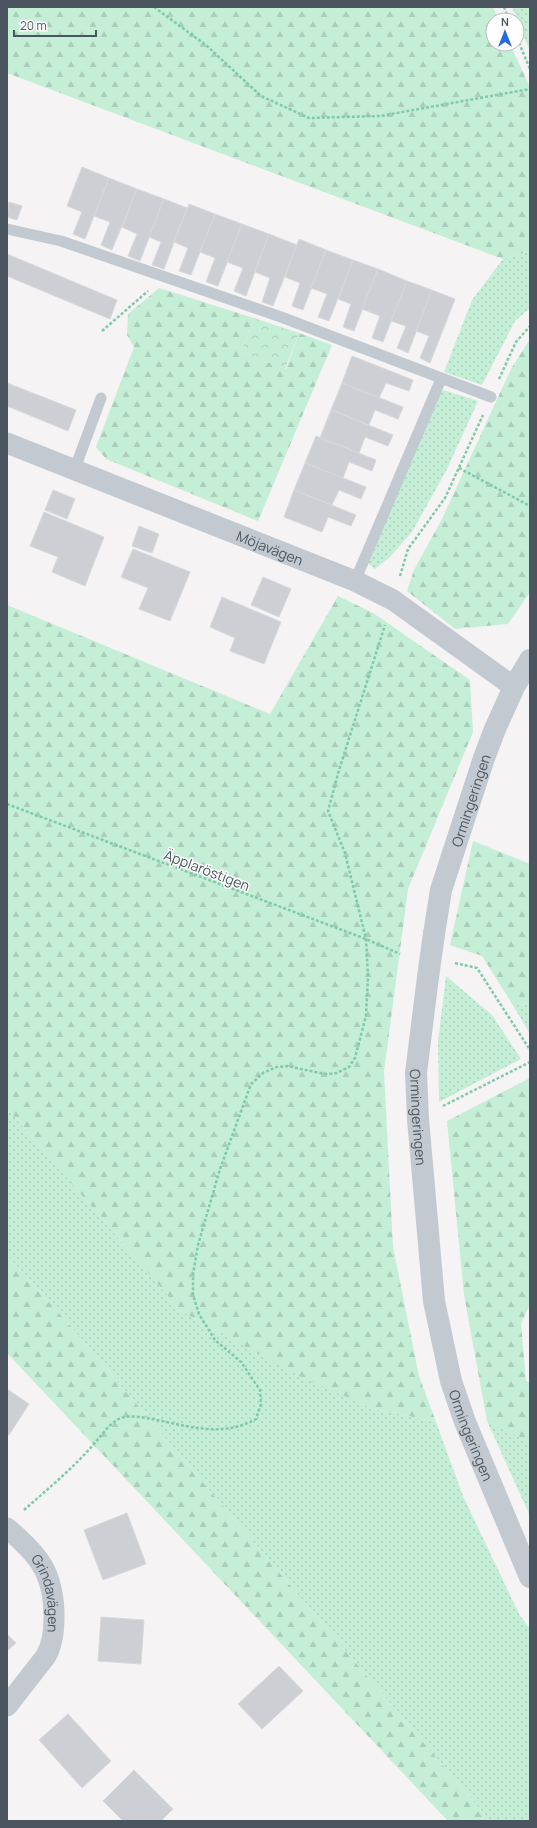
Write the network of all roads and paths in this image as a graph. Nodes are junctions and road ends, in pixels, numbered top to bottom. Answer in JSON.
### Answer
{"nodes":[{"id":1,"x":154,"y":7,"type":"edge"},
{"id":2,"x":523,"y":52,"type":"edge"},
{"id":3,"x":530,"y":69,"type":"edge"},
{"id":4,"x":530,"y":89,"type":"edge"},
{"id":5,"x":7,"y":229,"type":"edge"},
{"id":6,"x":128,"y":307,"type":"dead end"},
{"id":7,"x":530,"y":326,"type":"edge"},
{"id":8,"x":102,"y":332,"type":"dead end"},
{"id":9,"x":441,"y":379,"type":"junction"},
{"id":10,"x":491,"y":397,"type":"junction"},
{"id":11,"x":101,"y":398,"type":"dead end"},
{"id":12,"x":7,"y":443,"type":"edge"},
{"id":13,"x":459,"y":468,"type":"junction"},
{"id":14,"x":74,"y":471,"type":"junction"},
{"id":15,"x":530,"y":506,"type":"edge"},
{"id":16,"x":355,"y":581,"type":"junction"},
{"id":17,"x":393,"y":600,"type":"junction"},
{"id":18,"x":524,"y":676,"type":"edge"},
{"id":19,"x":7,"y":804,"type":"edge"},
{"id":20,"x":366,"y":939,"type":"junction"},
{"id":21,"x":400,"y":954,"type":"dead end"},
{"id":22,"x":448,"y":962,"type":"dead end"},
{"id":23,"x":530,"y":1050,"type":"edge"},
{"id":24,"x":530,"y":1062,"type":"edge"},
{"id":25,"x":418,"y":1119,"type":"junction"},
{"id":26,"x":13,"y":1521,"type":"edge"},
{"id":27,"x":530,"y":1577,"type":"edge"},
{"id":28,"x":7,"y":1706,"type":"edge"}],
"edges":[{"from":1,"to":4,"type":"path"},
{"from":2,"to":3,"type":"path"},
{"from":5,"to":9,"type":"lane"},
{"from":6,"to":8,"type":"path"},
{"from":7,"to":10,"type":"path"},
{"from":9,"to":10,"type":"lane"},
{"from":9,"to":16,"type":"lane"},
{"from":10,"to":13,"type":"path"},
{"from":11,"to":14,"type":"lane"},
{"from":12,"to":14,"type":"street","name":"Möjavägen"},
{"from":13,"to":15,"type":"path"},
{"from":13,"to":17,"type":"path"},
{"from":14,"to":16,"type":"street","name":"Möjavägen"},
{"from":16,"to":17,"type":"street","name":"Möjavägen"},
{"from":17,"to":18,"type":"street","name":"Möjavägen"},
{"from":17,"to":20,"type":"path"},
{"from":18,"to":25,"type":"street","name":"Ormingeringen","bridge":true},
{"from":19,"to":20,"type":"path","name":"Äpplaröstigen"},
{"from":20,"to":21,"type":"path","name":"Äpplaröstigen"},
{"from":20,"to":26,"type":"path"},
{"from":22,"to":23,"type":"path"},
{"from":24,"to":25,"type":"path"},
{"from":25,"to":27,"type":"street","name":"Ormingeringen"},
{"from":26,"to":28,"type":"street","name":"Grindavägen"}]}
